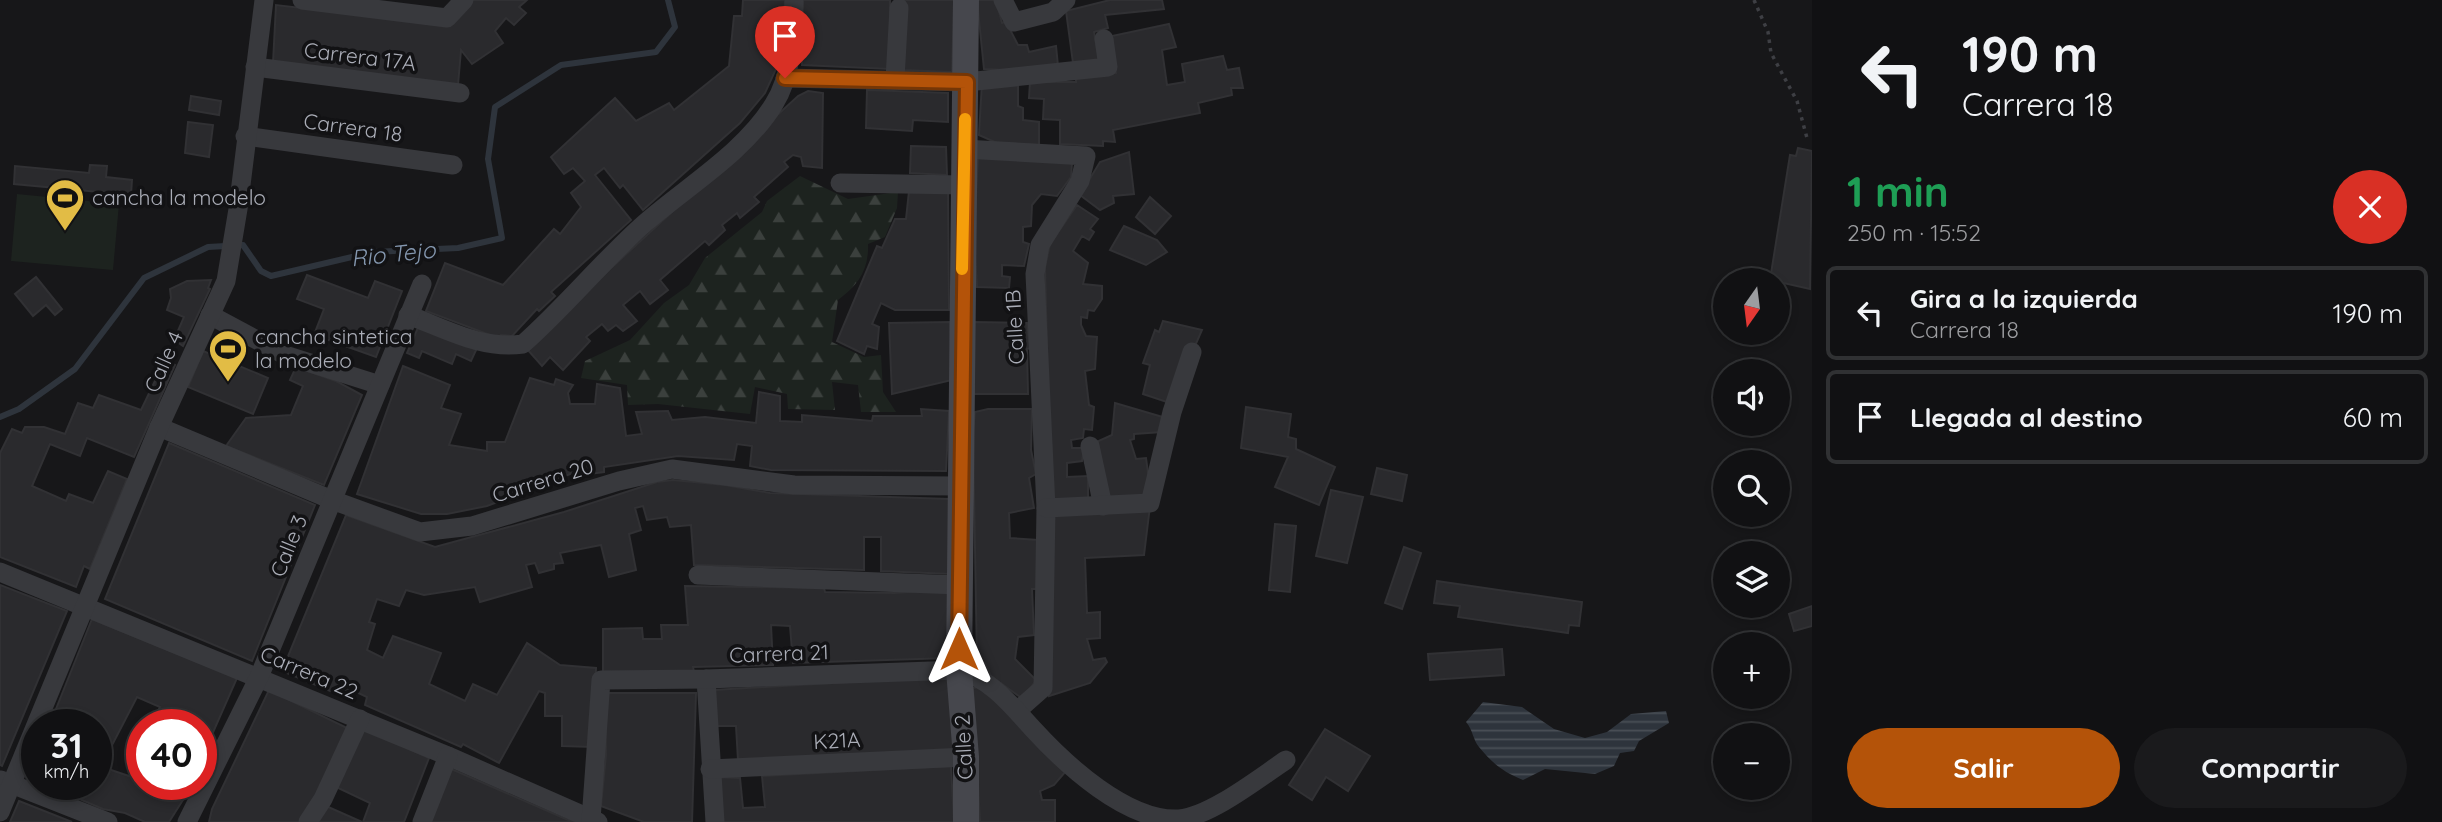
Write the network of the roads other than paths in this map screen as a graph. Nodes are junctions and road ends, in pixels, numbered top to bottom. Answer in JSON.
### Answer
{"nodes":[{"id":1,"x":264,"y":0,"type":"edge"},
{"id":2,"x":302,"y":0,"type":"edge"},
{"id":3,"x":464,"y":0,"type":"edge"},
{"id":4,"x":794,"y":0,"type":"edge"},
{"id":5,"x":966,"y":0,"type":"edge"},
{"id":6,"x":1003,"y":0,"type":"edge"},
{"id":7,"x":1066,"y":0,"type":"edge"},
{"id":8,"x":1073,"y":0,"type":"edge"},
{"id":9,"x":898,"y":8,"type":"dead end"},
{"id":10,"x":1104,"y":39,"type":"dead end"},
{"id":11,"x":255,"y":67,"type":"junction"},
{"id":12,"x":785,"y":78,"type":"junction"},
{"id":13,"x":895,"y":79,"type":"junction"},
{"id":14,"x":967,"y":82,"type":"junction"},
{"id":15,"x":460,"y":93,"type":"dead end"},
{"id":16,"x":245,"y":136,"type":"junction"},
{"id":17,"x":964,"y":149,"type":"junction"},
{"id":18,"x":453,"y":165,"type":"dead end"},
{"id":19,"x":840,"y":183,"type":"dead end"},
{"id":20,"x":964,"y":185,"type":"junction"},
{"id":21,"x":422,"y":284,"type":"dead end"},
{"id":22,"x":210,"y":315,"type":"junction"},
{"id":23,"x":408,"y":315,"type":"junction"},
{"id":24,"x":1192,"y":352,"type":"dead end"},
{"id":25,"x":380,"y":385,"type":"junction"},
{"id":26,"x":159,"y":427,"type":"junction"},
{"id":27,"x":1090,"y":446,"type":"dead end"},
{"id":28,"x":959,"y":486,"type":"junction"},
{"id":29,"x":332,"y":500,"type":"junction"},
{"id":30,"x":1103,"y":506,"type":"junction"},
{"id":31,"x":1046,"y":509,"type":"junction"},
{"id":32,"x":0,"y":572,"type":"edge"},
{"id":33,"x":698,"y":575,"type":"dead end"},
{"id":34,"x":959,"y":585,"type":"junction"},
{"id":35,"x":86,"y":606,"type":"junction"},
{"id":36,"x":959,"y":670,"type":"junction"},
{"id":37,"x":260,"y":677,"type":"junction"},
{"id":38,"x":706,"y":679,"type":"junction"},
{"id":39,"x":1017,"y":711,"type":"junction"},
{"id":40,"x":360,"y":719,"type":"junction"},
{"id":41,"x":448,"y":756,"type":"junction"},
{"id":42,"x":966,"y":757,"type":"junction"},
{"id":43,"x":1286,"y":760,"type":"dead end"},
{"id":44,"x":710,"y":769,"type":"junction"},
{"id":45,"x":6,"y":782,"type":"edge"},
{"id":46,"x":0,"y":812,"type":"edge"},
{"id":47,"x":594,"y":821,"type":"edge"},
{"id":48,"x":1185,"y":821,"type":"edge"},
{"id":49,"x":108,"y":822,"type":"edge"},
{"id":50,"x":187,"y":822,"type":"edge"},
{"id":51,"x":308,"y":822,"type":"edge"},
{"id":52,"x":422,"y":822,"type":"edge"},
{"id":53,"x":715,"y":822,"type":"edge"},
{"id":54,"x":966,"y":822,"type":"edge"}],
"edges":[{"from":1,"to":11,"type":"street","name":"Calle 4"},
{"from":2,"to":3,"type":"street"},
{"from":4,"to":12,"type":"street"},
{"from":5,"to":14,"type":"street","name":"Calle 2"},
{"from":6,"to":7,"type":"street"},
{"from":7,"to":8,"type":"street"},
{"from":9,"to":13,"type":"street"},
{"from":10,"to":14,"type":"street"},
{"from":11,"to":15,"type":"street","name":"Carrera 17A"},
{"from":11,"to":16,"type":"street","name":"Calle 4"},
{"from":12,"to":13,"type":"street"},
{"from":12,"to":23,"type":"street"},
{"from":13,"to":14,"type":"street"},
{"from":14,"to":17,"type":"street","name":"Calle 2"},
{"from":16,"to":18,"type":"street","name":"Carrera 18"},
{"from":16,"to":22,"type":"street","name":"Calle 4"},
{"from":17,"to":20,"type":"street","name":"Calle 2"},
{"from":17,"to":31,"type":"street","name":"Calle 1B"},
{"from":19,"to":20,"type":"street"},
{"from":20,"to":28,"type":"street","name":"Calle 2"},
{"from":21,"to":23,"type":"street","name":"Calle 3"},
{"from":22,"to":25,"type":"street"},
{"from":22,"to":26,"type":"street","name":"Calle 4"},
{"from":23,"to":25,"type":"street","name":"Calle 3"},
{"from":24,"to":30,"type":"street"},
{"from":25,"to":29,"type":"street","name":"Calle 3"},
{"from":26,"to":29,"type":"street","name":"Carrera 20"},
{"from":26,"to":35,"type":"street","name":"Calle 4"},
{"from":27,"to":30,"type":"street"},
{"from":28,"to":29,"type":"street","name":"Carrera 20"},
{"from":28,"to":34,"type":"street","name":"Calle 2"},
{"from":29,"to":37,"type":"street","name":"Calle 3"},
{"from":30,"to":31,"type":"street"},
{"from":31,"to":39,"type":"street"},
{"from":32,"to":35,"type":"street","name":"Carrera 22"},
{"from":33,"to":34,"type":"street"},
{"from":34,"to":36,"type":"street","name":"Calle 2"},
{"from":35,"to":37,"type":"street","name":"Carrera 22"},
{"from":35,"to":45,"type":"street","name":"Calle 4"},
{"from":36,"to":38,"type":"street","name":"Carrera 21"},
{"from":36,"to":39,"type":"street"},
{"from":36,"to":42,"type":"street","name":"Calle 2"},
{"from":37,"to":40,"type":"street","name":"Carrera 22"},
{"from":37,"to":50,"type":"street","name":"Calle 3"},
{"from":38,"to":44,"type":"street"},
{"from":38,"to":47,"type":"street","name":"Carrera 21"},
{"from":39,"to":48,"type":"street"},
{"from":40,"to":41,"type":"street","name":"Carrera 22"},
{"from":40,"to":51,"type":"street"},
{"from":41,"to":47,"type":"street","name":"Carrera 22"},
{"from":41,"to":52,"type":"street"},
{"from":42,"to":44,"type":"street","name":"K21A"},
{"from":42,"to":54,"type":"street","name":"Calle 2"},
{"from":43,"to":48,"type":"street"},
{"from":44,"to":53,"type":"street"},
{"from":45,"to":46,"type":"street","name":"Calle 4"},
{"from":45,"to":49,"type":"street"}]}
